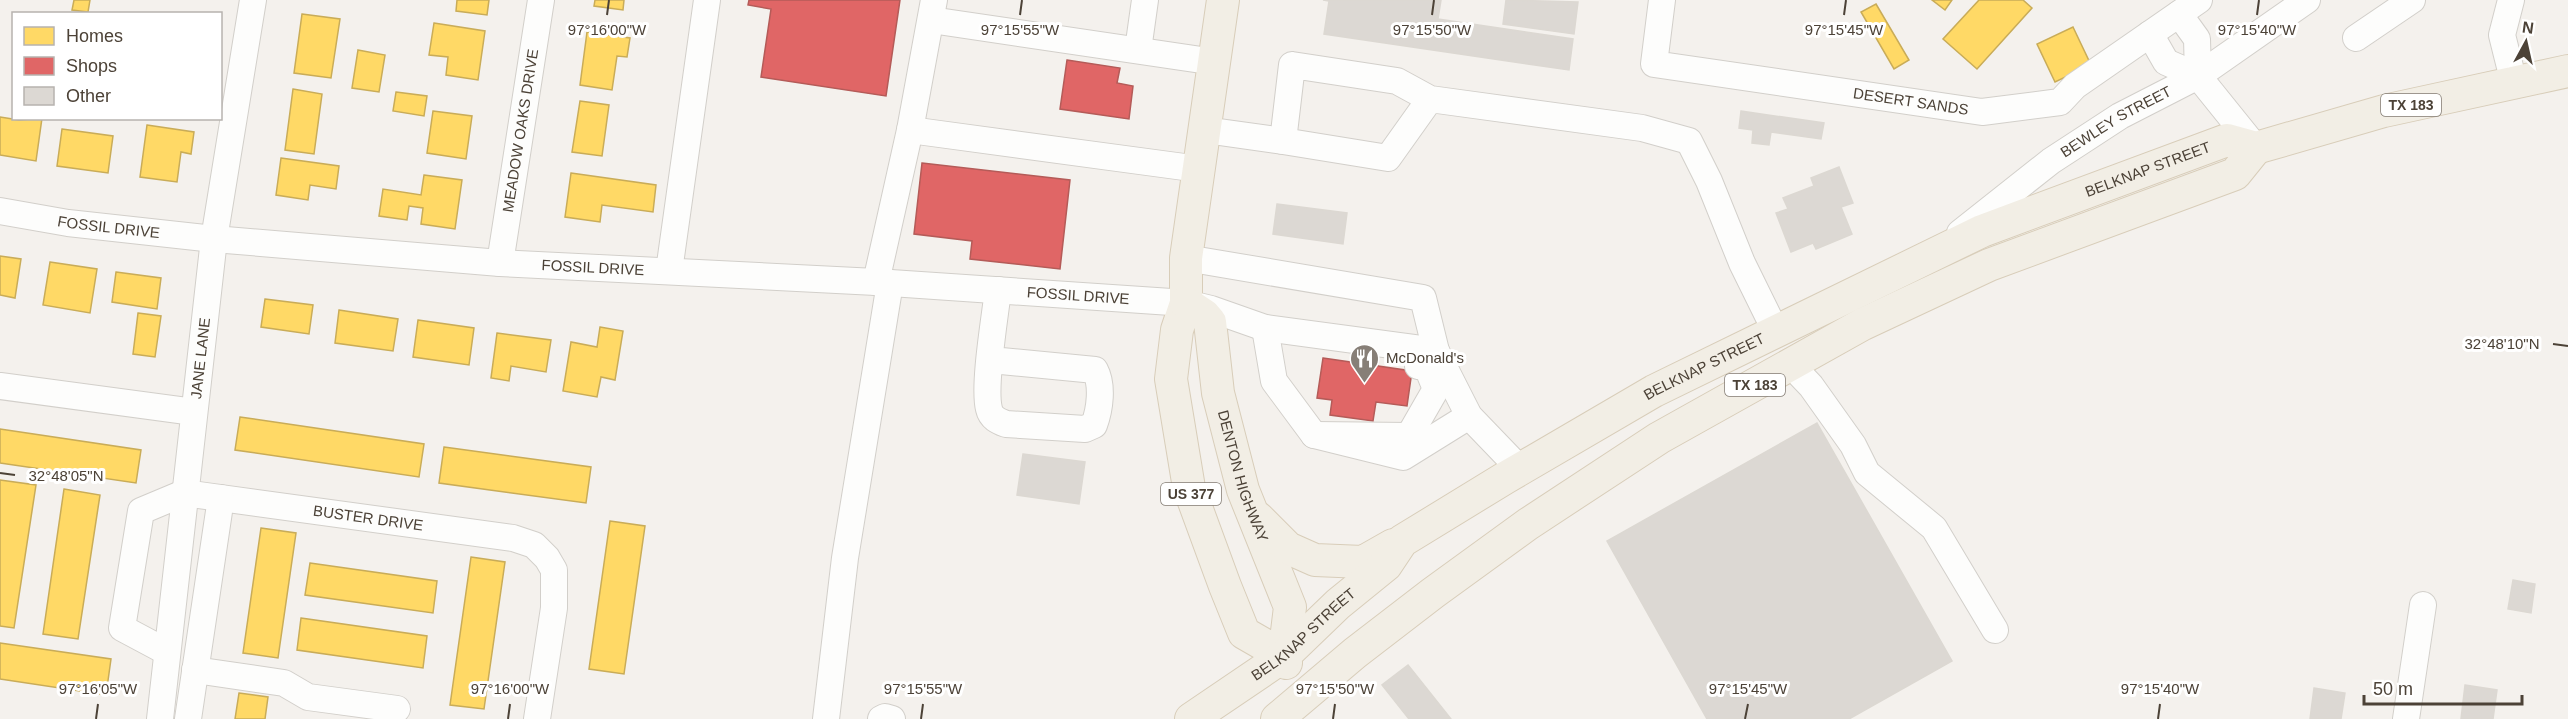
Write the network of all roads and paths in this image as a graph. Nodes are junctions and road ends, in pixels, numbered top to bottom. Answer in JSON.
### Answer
{"nodes":[{"id":1,"x":253,"y":0,"type":"edge"},
{"id":2,"x":541,"y":0,"type":"edge"},
{"id":3,"x":707,"y":0,"type":"edge"},
{"id":4,"x":1145,"y":0,"type":"edge"},
{"id":5,"x":1224,"y":0,"type":"edge"},
{"id":6,"x":1662,"y":0,"type":"edge"},
{"id":7,"x":2307,"y":0,"type":"edge"},
{"id":8,"x":2412,"y":0,"type":"edge"},
{"id":9,"x":2511,"y":0,"type":"edge"},
{"id":10,"x":2189,"y":7,"type":"edge"},
{"id":11,"x":933,"y":10,"type":"edge"},
{"id":12,"x":2150,"y":34,"type":"junction"},
{"id":13,"x":2356,"y":38,"type":"dead end"},
{"id":14,"x":1138,"y":50,"type":"junction"},
{"id":15,"x":1215,"y":62,"type":"junction"},
{"id":16,"x":2568,"y":71,"type":"edge"},
{"id":17,"x":2198,"y":76,"type":"junction"},
{"id":18,"x":2514,"y":83,"type":"junction"},
{"id":19,"x":1430,"y":99,"type":"junction"},
{"id":20,"x":910,"y":130,"type":"junction"},
{"id":21,"x":1205,"y":130,"type":"junction"},
{"id":22,"x":1283,"y":141,"type":"junction"},
{"id":23,"x":2256,"y":148,"type":"junction"},
{"id":24,"x":1199,"y":169,"type":"junction"},
{"id":25,"x":0,"y":211,"type":"edge"},
{"id":26,"x":214,"y":239,"type":"junction"},
{"id":27,"x":1931,"y":256,"type":"junction"},
{"id":28,"x":1186,"y":258,"type":"junction"},
{"id":29,"x":500,"y":263,"type":"junction"},
{"id":30,"x":669,"y":271,"type":"junction"},
{"id":31,"x":883,"y":282,"type":"junction"},
{"id":32,"x":998,"y":290,"type":"junction"},
{"id":33,"x":1186,"y":303,"type":"junction"},
{"id":34,"x":1265,"y":328,"type":"junction"},
{"id":35,"x":1776,"y":332,"type":"junction"},
{"id":36,"x":1436,"y":351,"type":"junction"},
{"id":37,"x":991,"y":360,"type":"junction"},
{"id":38,"x":1791,"y":365,"type":"junction"},
{"id":39,"x":0,"y":386,"type":"edge"},
{"id":40,"x":194,"y":412,"type":"junction"},
{"id":41,"x":1469,"y":416,"type":"junction"},
{"id":42,"x":1314,"y":435,"type":"junction"},
{"id":43,"x":1520,"y":469,"type":"junction"},
{"id":44,"x":204,"y":496,"type":"junction"},
{"id":45,"x":1252,"y":512,"type":"junction"},
{"id":46,"x":1402,"y":541,"type":"junction"},
{"id":47,"x":2423,"y":605,"type":"dead end"},
{"id":48,"x":1995,"y":630,"type":"dead end"},
{"id":49,"x":167,"y":652,"type":"junction"},
{"id":50,"x":1284,"y":656,"type":"junction"},
{"id":51,"x":195,"y":670,"type":"junction"},
{"id":52,"x":398,"y":709,"type":"dead end"},
{"id":53,"x":1291,"y":713,"type":"edge"},
{"id":54,"x":160,"y":719,"type":"edge"},
{"id":55,"x":188,"y":719,"type":"edge"},
{"id":56,"x":537,"y":719,"type":"edge"},
{"id":57,"x":826,"y":719,"type":"edge"},
{"id":58,"x":881,"y":719,"type":"edge"},
{"id":59,"x":892,"y":719,"type":"edge"},
{"id":60,"x":1191,"y":719,"type":"edge"},
{"id":61,"x":2406,"y":719,"type":"edge"}],
"edges":[{"from":1,"to":26,"type":"street","name":"JANE LANE"},
{"from":2,"to":29,"type":"street","name":"MEADOW OAKS DRIVE"},
{"from":3,"to":30,"type":"street"},
{"from":4,"to":14,"type":"street"},
{"from":5,"to":15,"type":"main road","number":"US 377"},
{"from":6,"to":12,"type":"street","name":"DESERT SANDS"},
{"from":7,"to":17,"type":"street","name":"BEWLEY STREET"},
{"from":8,"to":13,"type":"street"},
{"from":9,"to":18,"type":"street"},
{"from":10,"to":12,"type":"street","name":"DESERT SANDS"},
{"from":10,"to":17,"type":"street"},
{"from":11,"to":14,"type":"street"},
{"from":11,"to":20,"type":"street"},
{"from":12,"to":17,"type":"street"},
{"from":14,"to":15,"type":"street"},
{"from":15,"to":21,"type":"main road","number":"US 377"},
{"from":16,"to":18,"type":"main road","number":"TX 183"},
{"from":17,"to":23,"type":"street"},
{"from":17,"to":27,"type":"street","name":"BEWLEY STREET"},
{"from":18,"to":23,"type":"main road","number":"TX 183"},
{"from":19,"to":22,"type":"street"},
{"from":19,"to":22,"type":"street"},
{"from":19,"to":35,"type":"street"},
{"from":20,"to":24,"type":"street"},
{"from":20,"to":31,"type":"street"},
{"from":21,"to":22,"type":"street"},
{"from":21,"to":24,"type":"main road","number":"US 377"},
{"from":23,"to":27,"type":"main road","name":"BELKNAP STREET","number":"TX 183"},
{"from":23,"to":38,"type":"main road","number":"TX 183"},
{"from":24,"to":28,"type":"main road","number":"US 377"},
{"from":25,"to":26,"type":"street","name":"FOSSIL DRIVE"},
{"from":26,"to":29,"type":"street","name":"FOSSIL DRIVE"},
{"from":26,"to":40,"type":"street","name":"JANE LANE"},
{"from":27,"to":35,"type":"main road","name":"BELKNAP STREET","number":"TX 183"},
{"from":28,"to":33,"type":"main road","number":"US 377"},
{"from":28,"to":36,"type":"street"},
{"from":29,"to":30,"type":"street","name":"FOSSIL DRIVE"},
{"from":30,"to":31,"type":"street","name":"FOSSIL DRIVE"},
{"from":31,"to":32,"type":"street","name":"FOSSIL DRIVE"},
{"from":31,"to":57,"type":"street"},
{"from":32,"to":33,"type":"street","name":"FOSSIL DRIVE"},
{"from":32,"to":37,"type":"street"},
{"from":33,"to":34,"type":"street","name":"FOSSIL DRIVE"},
{"from":33,"to":45,"type":"main road","name":"DENTON HIGHWAY","number":"US 377"},
{"from":33,"to":50,"type":"main road","number":"US 377"},
{"from":34,"to":36,"type":"street"},
{"from":34,"to":42,"type":"street"},
{"from":34,"to":42,"type":"street"},
{"from":35,"to":43,"type":"main road","name":"BELKNAP STREET","number":"TX 183"},
{"from":36,"to":41,"type":"street"},
{"from":37,"to":37,"type":"street"},
{"from":38,"to":48,"type":"street"},
{"from":38,"to":53,"type":"main road","number":"TX 183"},
{"from":39,"to":40,"type":"street"},
{"from":40,"to":44,"type":"street","name":"JANE LANE"},
{"from":41,"to":42,"type":"street"},
{"from":41,"to":43,"type":"street"},
{"from":43,"to":46,"type":"main road","name":"BELKNAP STREET","number":"TX 183"},
{"from":44,"to":49,"type":"street","name":"JANE LANE"},
{"from":44,"to":49,"type":"street"},
{"from":44,"to":51,"type":"street"},
{"from":44,"to":56,"type":"street","name":"BUSTER DRIVE"},
{"from":45,"to":46,"type":"main road"},
{"from":45,"to":50,"type":"main road","name":"DENTON HIGHWAY","number":"US 377"},
{"from":46,"to":50,"type":"main road","name":"BELKNAP STREET","number":"TX 183"},
{"from":47,"to":61,"type":"street"},
{"from":49,"to":54,"type":"street","name":"JANE LANE"},
{"from":50,"to":53,"type":"main road","name":"DENTON HIGHWAY","number":"US 377"},
{"from":50,"to":60,"type":"main road","name":"BELKNAP STREET"},
{"from":51,"to":52,"type":"street"},
{"from":51,"to":55,"type":"street"},
{"from":58,"to":59,"type":"street"}]}
